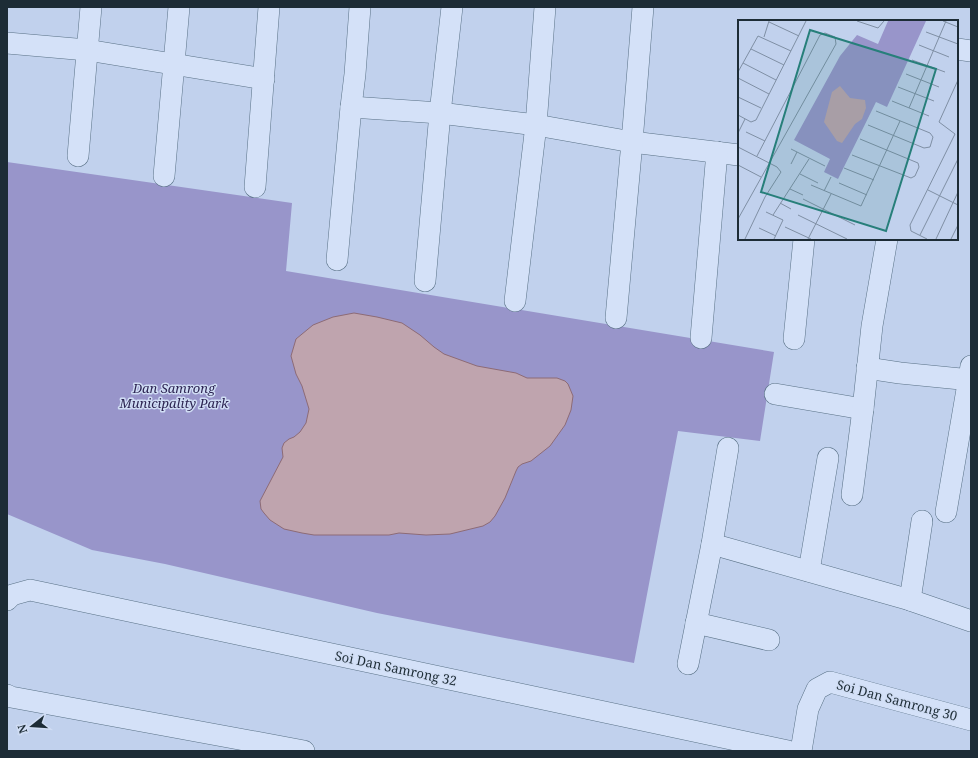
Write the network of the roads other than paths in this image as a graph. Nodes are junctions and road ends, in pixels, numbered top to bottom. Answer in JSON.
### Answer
{"nodes":[{"id":1,"x":91,"y":7,"type":"edge"},
{"id":2,"x":179,"y":7,"type":"edge"},
{"id":3,"x":269,"y":7,"type":"edge"},
{"id":4,"x":360,"y":7,"type":"edge"},
{"id":5,"x":452,"y":7,"type":"edge"},
{"id":6,"x":545,"y":7,"type":"edge"},
{"id":7,"x":643,"y":7,"type":"edge"},
{"id":8,"x":7,"y":43,"type":"edge"},
{"id":9,"x":958,"y":49,"type":"edge"},
{"id":10,"x":87,"y":50,"type":"junction"},
{"id":11,"x":971,"y":51,"type":"edge"},
{"id":12,"x":174,"y":64,"type":"junction"},
{"id":13,"x":264,"y":79,"type":"junction"},
{"id":14,"x":351,"y":107,"type":"junction"},
{"id":15,"x":440,"y":113,"type":"junction"},
{"id":16,"x":536,"y":125,"type":"junction"},
{"id":17,"x":632,"y":142,"type":"junction"},
{"id":18,"x":717,"y":152,"type":"junction"},
{"id":19,"x":738,"y":155,"type":"edge"},
{"id":20,"x":78,"y":156,"type":"dead end"},
{"id":21,"x":164,"y":176,"type":"dead end"},
{"id":22,"x":255,"y":187,"type":"dead end"},
{"id":23,"x":804,"y":240,"type":"edge"},
{"id":24,"x":887,"y":240,"type":"edge"},
{"id":25,"x":337,"y":260,"type":"dead end"},
{"id":26,"x":425,"y":281,"type":"dead end"},
{"id":27,"x":515,"y":301,"type":"dead end"},
{"id":28,"x":616,"y":318,"type":"dead end"},
{"id":29,"x":701,"y":338,"type":"dead end"},
{"id":30,"x":794,"y":340,"type":"dead end"},
{"id":31,"x":867,"y":368,"type":"junction"},
{"id":32,"x":970,"y":375,"type":"edge"},
{"id":33,"x":775,"y":394,"type":"dead end"},
{"id":34,"x":863,"y":410,"type":"junction"},
{"id":35,"x":728,"y":448,"type":"dead end"},
{"id":36,"x":828,"y":458,"type":"dead end"},
{"id":37,"x":852,"y":495,"type":"dead end"},
{"id":38,"x":946,"y":512,"type":"dead end"},
{"id":39,"x":922,"y":521,"type":"dead end"},
{"id":40,"x":712,"y":544,"type":"junction"},
{"id":41,"x":810,"y":571,"type":"junction"},
{"id":42,"x":7,"y":600,"type":"edge"},
{"id":43,"x":910,"y":600,"type":"junction"},
{"id":44,"x":971,"y":621,"type":"edge"},
{"id":45,"x":696,"y":623,"type":"junction"},
{"id":46,"x":769,"y":640,"type":"dead end"},
{"id":47,"x":688,"y":664,"type":"dead end"},
{"id":48,"x":7,"y":695,"type":"edge"},
{"id":49,"x":971,"y":720,"type":"edge"},
{"id":50,"x":304,"y":751,"type":"edge"},
{"id":51,"x":788,"y":751,"type":"edge"},
{"id":52,"x":801,"y":751,"type":"edge"}],
"edges":[{"from":1,"to":10,"type":"street"},
{"from":2,"to":12,"type":"street"},
{"from":3,"to":13,"type":"street"},
{"from":4,"to":14,"type":"street"},
{"from":5,"to":15,"type":"street"},
{"from":6,"to":16,"type":"street"},
{"from":7,"to":17,"type":"street"},
{"from":8,"to":10,"type":"street"},
{"from":9,"to":11,"type":"street"},
{"from":10,"to":12,"type":"street"},
{"from":10,"to":20,"type":"street"},
{"from":12,"to":13,"type":"street"},
{"from":12,"to":21,"type":"street"},
{"from":13,"to":22,"type":"street"},
{"from":14,"to":15,"type":"street"},
{"from":14,"to":25,"type":"street"},
{"from":15,"to":16,"type":"street"},
{"from":15,"to":26,"type":"street"},
{"from":16,"to":17,"type":"street"},
{"from":16,"to":27,"type":"street"},
{"from":17,"to":18,"type":"street"},
{"from":17,"to":28,"type":"street"},
{"from":18,"to":19,"type":"street"},
{"from":18,"to":29,"type":"street"},
{"from":23,"to":30,"type":"street"},
{"from":24,"to":31,"type":"street"},
{"from":31,"to":32,"type":"street"},
{"from":31,"to":34,"type":"street"},
{"from":32,"to":38,"type":"street"},
{"from":33,"to":34,"type":"street"},
{"from":34,"to":37,"type":"street"},
{"from":35,"to":40,"type":"street"},
{"from":36,"to":41,"type":"street"},
{"from":39,"to":43,"type":"street"},
{"from":40,"to":41,"type":"street"},
{"from":40,"to":45,"type":"street"},
{"from":41,"to":43,"type":"street"},
{"from":42,"to":51,"type":"street","name":"Soi Dan Samrong 32"},
{"from":43,"to":44,"type":"street"},
{"from":45,"to":46,"type":"street"},
{"from":45,"to":47,"type":"street"},
{"from":48,"to":50,"type":"street"},
{"from":49,"to":52,"type":"street","name":"Soi Dan Samrong 30"}]}
